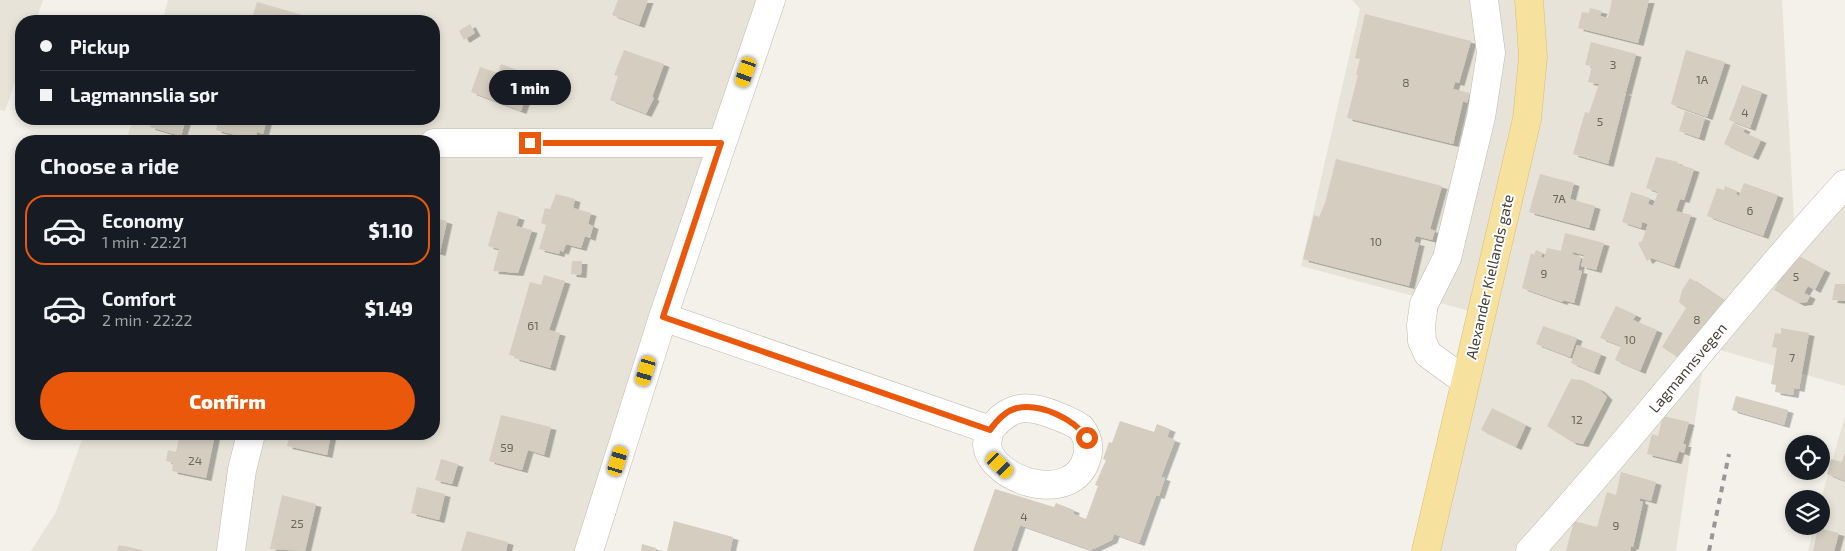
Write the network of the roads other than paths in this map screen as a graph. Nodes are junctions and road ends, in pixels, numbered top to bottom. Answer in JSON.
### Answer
{"nodes":[{"id":1,"x":771,"y":0,"type":"edge"},
{"id":2,"x":1484,"y":0,"type":"edge"},
{"id":3,"x":1529,"y":0,"type":"edge"},
{"id":4,"x":440,"y":143,"type":"edge"},
{"id":5,"x":721,"y":143,"type":"junction"},
{"id":6,"x":1845,"y":184,"type":"edge"},
{"id":7,"x":663,"y":317,"type":"junction"},
{"id":8,"x":1465,"y":382,"type":"junction"},
{"id":9,"x":990,"y":430,"type":"dead end"},
{"id":10,"x":249,"y":440,"type":"edge"},
{"id":11,"x":231,"y":551,"type":"edge"},
{"id":12,"x":590,"y":551,"type":"edge"},
{"id":13,"x":1426,"y":551,"type":"edge"},
{"id":14,"x":1530,"y":551,"type":"edge"}],
"edges":[{"from":1,"to":5,"type":"street"},
{"from":2,"to":8,"type":"street"},
{"from":3,"to":8,"type":"main road","name":"Alexander Kiellands gate"},
{"from":4,"to":5,"type":"street"},
{"from":5,"to":7,"type":"street"},
{"from":6,"to":14,"type":"street","name":"Lagmannsvegen"},
{"from":7,"to":9,"type":"street"},
{"from":7,"to":12,"type":"street"},
{"from":8,"to":13,"type":"main road","name":"Alexander Kiellands gate"},
{"from":10,"to":11,"type":"street"}]}
